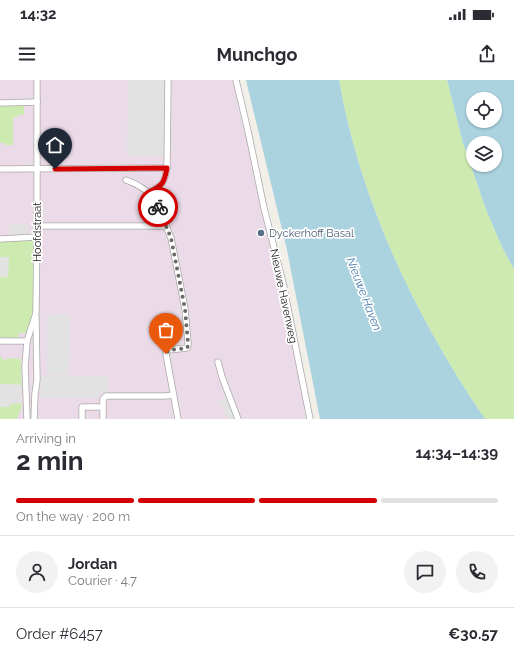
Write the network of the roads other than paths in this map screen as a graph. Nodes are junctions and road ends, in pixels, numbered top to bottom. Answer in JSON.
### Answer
{"nodes":[{"id":1,"x":37,"y":80,"type":"edge"},
{"id":2,"x":168,"y":80,"type":"edge"},
{"id":3,"x":236,"y":80,"type":"edge"},
{"id":4,"x":0,"y":102,"type":"edge"},
{"id":5,"x":37,"y":102,"type":"junction"},
{"id":6,"x":167,"y":168,"type":"junction"},
{"id":7,"x":0,"y":169,"type":"edge"},
{"id":8,"x":36,"y":169,"type":"junction"},
{"id":9,"x":126,"y":180,"type":"dead end"},
{"id":10,"x":149,"y":193,"type":"junction"},
{"id":11,"x":37,"y":226,"type":"junction"},
{"id":12,"x":166,"y":226,"type":"junction"},
{"id":13,"x":37,"y":237,"type":"junction"},
{"id":14,"x":0,"y":239,"type":"edge"},
{"id":15,"x":36,"y":313,"type":"junction"},
{"id":16,"x":0,"y":341,"type":"edge"},
{"id":17,"x":27,"y":341,"type":"junction"},
{"id":18,"x":218,"y":362,"type":"dead end"},
{"id":19,"x":27,"y":394,"type":"junction"},
{"id":20,"x":35,"y":394,"type":"junction"},
{"id":21,"x":173,"y":394,"type":"junction"},
{"id":22,"x":103,"y":407,"type":"junction"},
{"id":23,"x":27,"y":419,"type":"edge"},
{"id":24,"x":34,"y":419,"type":"edge"},
{"id":25,"x":82,"y":419,"type":"edge"},
{"id":26,"x":103,"y":419,"type":"edge"},
{"id":27,"x":178,"y":419,"type":"edge"},
{"id":28,"x":238,"y":419,"type":"edge"},
{"id":29,"x":310,"y":419,"type":"edge"}],
"edges":[{"from":1,"to":5,"type":"street","name":"Hoofdstraat"},
{"from":2,"to":6,"type":"street"},
{"from":3,"to":29,"type":"street","name":"Nieuwe Havenweg"},
{"from":4,"to":5,"type":"street"},
{"from":5,"to":8,"type":"street","name":"Hoofdstraat"},
{"from":6,"to":8,"type":"street"},
{"from":6,"to":10,"type":"street"},
{"from":7,"to":8,"type":"street"},
{"from":8,"to":11,"type":"street","name":"Hoofdstraat"},
{"from":9,"to":10,"type":"street"},
{"from":10,"to":12,"type":"street"},
{"from":11,"to":12,"type":"street"},
{"from":11,"to":13,"type":"street","name":"Hoofdstraat"},
{"from":12,"to":21,"type":"street"},
{"from":13,"to":14,"type":"street"},
{"from":13,"to":15,"type":"street","name":"Hoofdstraat"},
{"from":15,"to":17,"type":"street","name":"Hoofdstraat"},
{"from":15,"to":20,"type":"street","name":"Hoofdstraat"},
{"from":16,"to":17,"type":"street"},
{"from":17,"to":19,"type":"street","name":"Hoofdstraat"},
{"from":18,"to":28,"type":"street"},
{"from":19,"to":20,"type":"street"},
{"from":19,"to":23,"type":"street","name":"Hoofdstraat"},
{"from":20,"to":24,"type":"street","name":"Hoofdstraat"},
{"from":21,"to":22,"type":"street"},
{"from":21,"to":27,"type":"street"},
{"from":22,"to":25,"type":"street"},
{"from":22,"to":26,"type":"street"}]}
